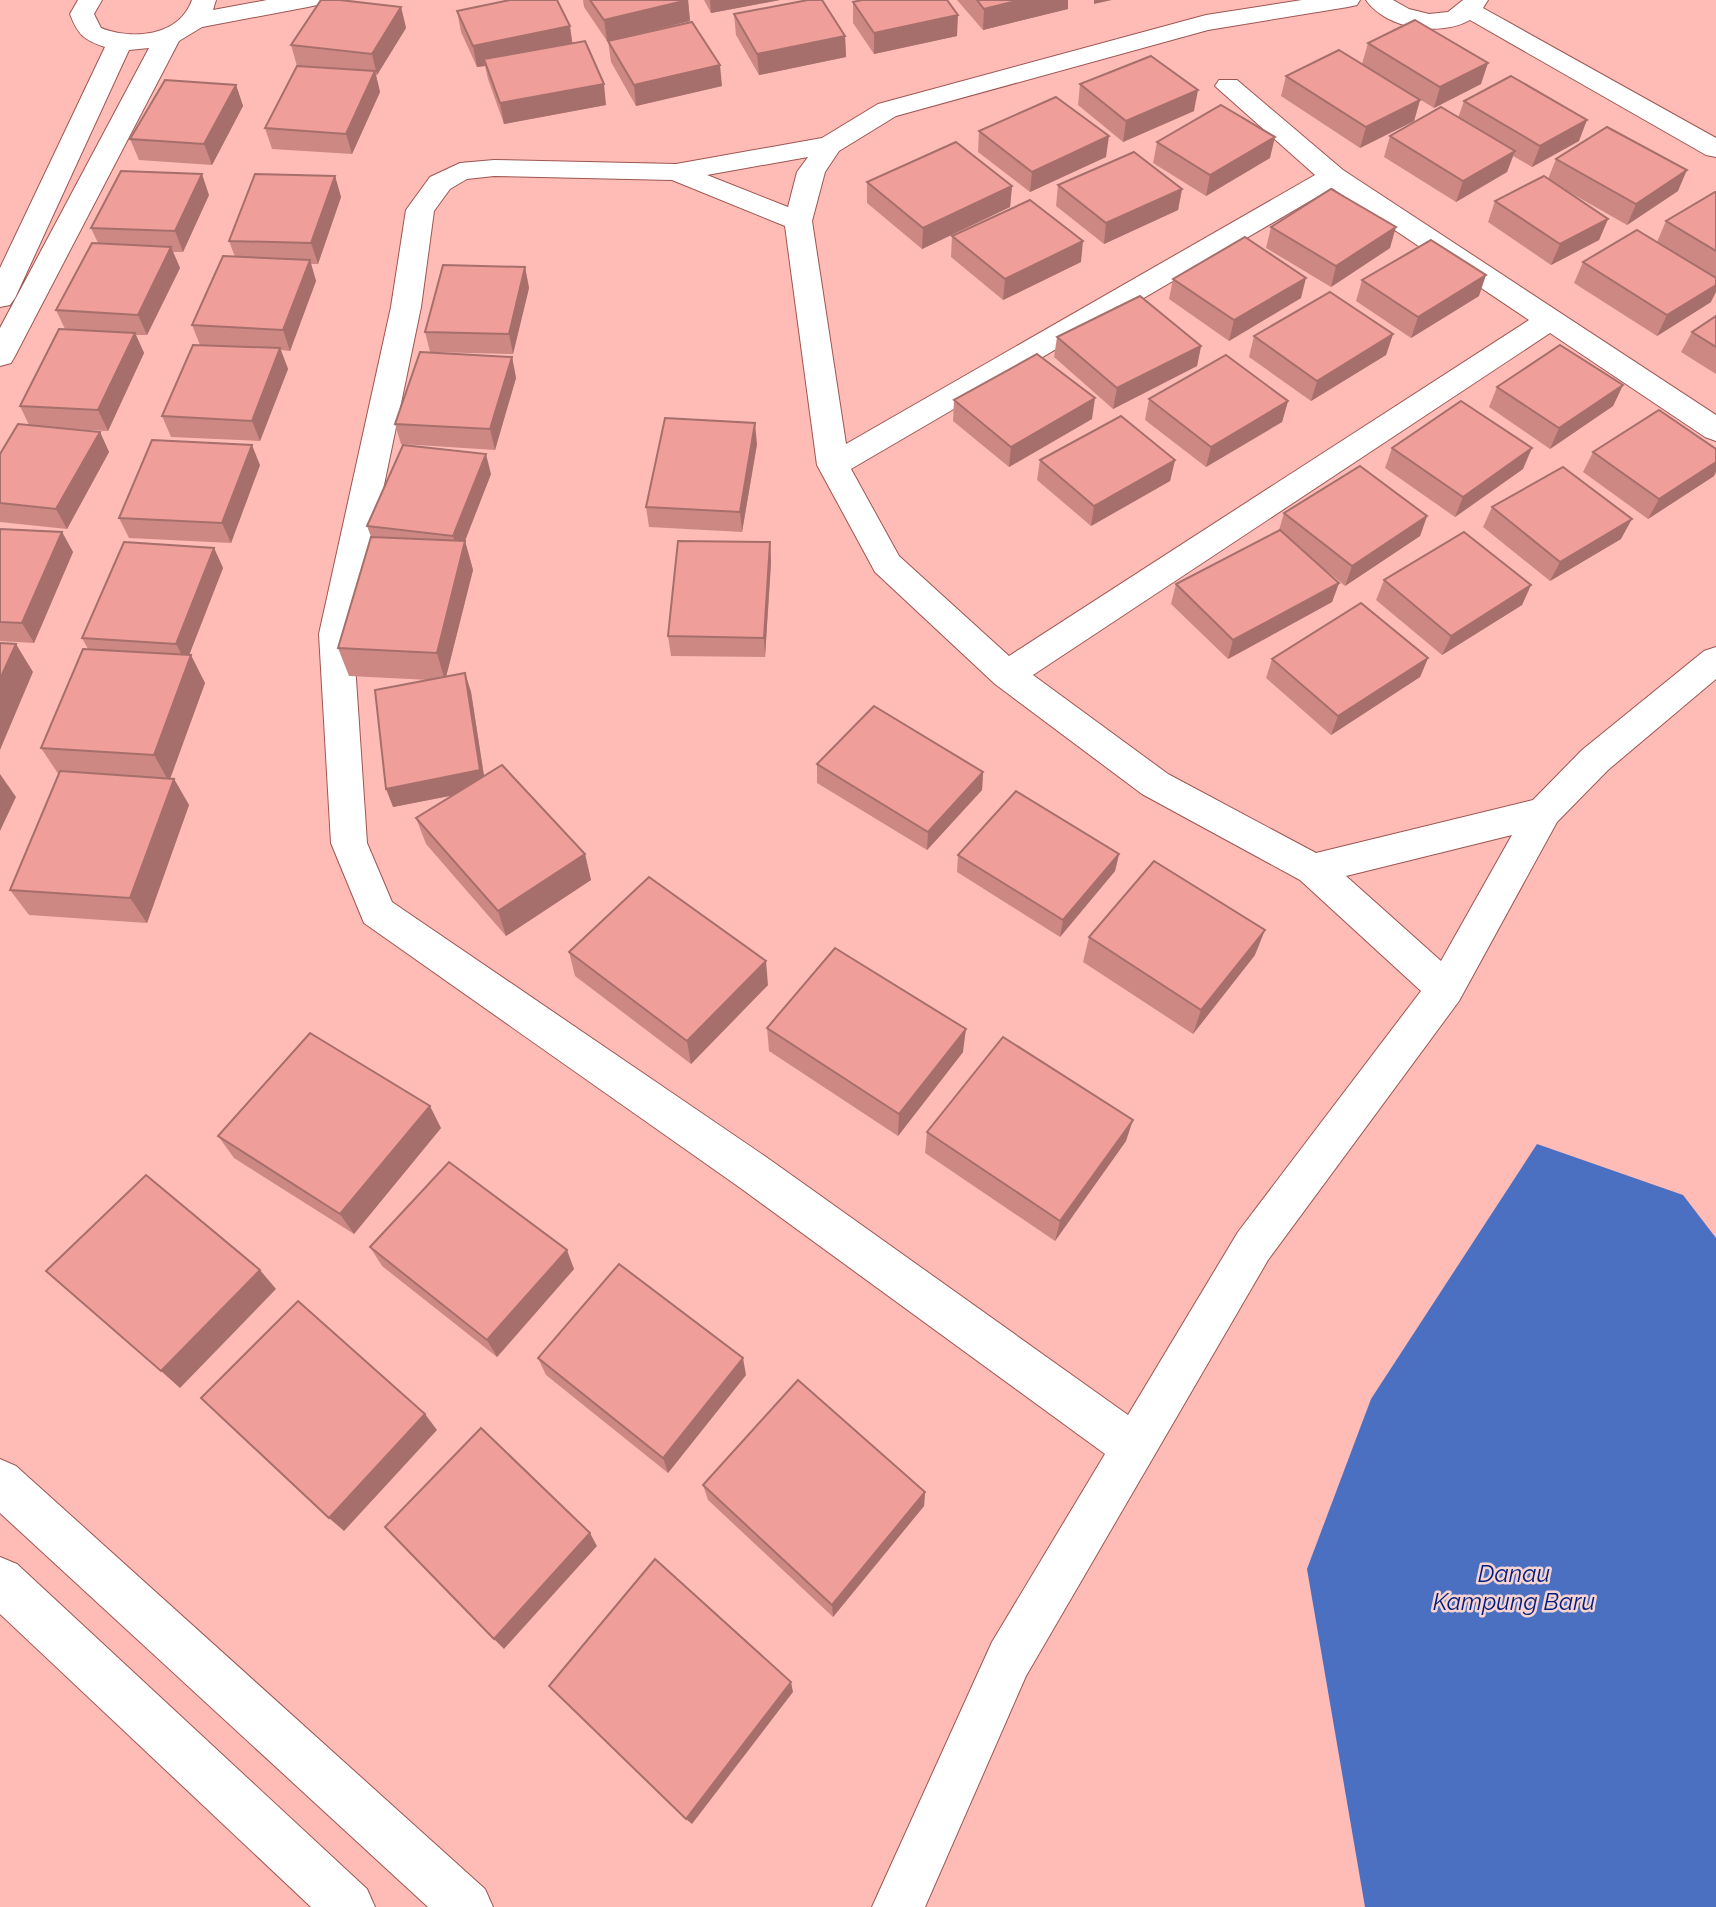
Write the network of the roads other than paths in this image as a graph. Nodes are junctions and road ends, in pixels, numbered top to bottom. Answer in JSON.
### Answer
{"nodes":[{"id":1,"x":57,"y":0,"type":"edge"},
{"id":2,"x":308,"y":0,"type":"edge"},
{"id":3,"x":1348,"y":0,"type":"edge"},
{"id":4,"x":1378,"y":0,"type":"edge"},
{"id":5,"x":1473,"y":5,"type":"edge"},
{"id":6,"x":86,"y":7,"type":"edge"},
{"id":7,"x":200,"y":10,"type":"edge"},
{"id":8,"x":168,"y":37,"type":"junction"},
{"id":9,"x":120,"y":43,"type":"junction"},
{"id":10,"x":1228,"y":86,"type":"dead end"},
{"id":11,"x":830,"y":145,"type":"junction"},
{"id":12,"x":1716,"y":149,"type":"edge"},
{"id":13,"x":676,"y":172,"type":"junction"},
{"id":14,"x":1333,"y":176,"type":"junction"},
{"id":15,"x":798,"y":220,"type":"junction"},
{"id":16,"x":0,"y":298,"type":"edge"},
{"id":17,"x":1551,"y":319,"type":"junction"},
{"id":18,"x":0,"y":356,"type":"edge"},
{"id":19,"x":1716,"y":430,"type":"edge"},
{"id":20,"x":833,"y":464,"type":"junction"},
{"id":21,"x":1716,"y":660,"type":"edge"},
{"id":22,"x":1006,"y":675,"type":"junction"},
{"id":23,"x":1544,"y":812,"type":"junction"},
{"id":24,"x":1313,"y":869,"type":"junction"},
{"id":25,"x":1445,"y":989,"type":"junction"},
{"id":26,"x":1134,"y":1447,"type":"junction"},
{"id":27,"x":0,"y":1482,"type":"edge"},
{"id":28,"x":0,"y":1581,"type":"edge"},
{"id":29,"x":349,"y":1907,"type":"edge"},
{"id":30,"x":467,"y":1907,"type":"edge"},
{"id":31,"x":898,"y":1907,"type":"edge"}],
"edges":[{"from":1,"to":6,"type":"street"},
{"from":2,"to":7,"type":"street"},
{"from":3,"to":11,"type":"street"},
{"from":4,"to":5,"type":"street"},
{"from":5,"to":12,"type":"street"},
{"from":6,"to":9,"type":"street"},
{"from":7,"to":8,"type":"street"},
{"from":8,"to":9,"type":"street"},
{"from":8,"to":18,"type":"street"},
{"from":9,"to":16,"type":"street"},
{"from":10,"to":14,"type":"street"},
{"from":11,"to":13,"type":"street"},
{"from":11,"to":15,"type":"street"},
{"from":13,"to":15,"type":"street"},
{"from":13,"to":26,"type":"street"},
{"from":14,"to":17,"type":"street"},
{"from":14,"to":20,"type":"street"},
{"from":15,"to":20,"type":"street"},
{"from":17,"to":19,"type":"street"},
{"from":17,"to":22,"type":"street"},
{"from":20,"to":22,"type":"street"},
{"from":21,"to":23,"type":"street"},
{"from":22,"to":24,"type":"street"},
{"from":23,"to":24,"type":"street"},
{"from":23,"to":25,"type":"street"},
{"from":24,"to":25,"type":"street"},
{"from":25,"to":26,"type":"street"},
{"from":26,"to":31,"type":"street"},
{"from":27,"to":30,"type":"street"},
{"from":28,"to":29,"type":"street"}]}
